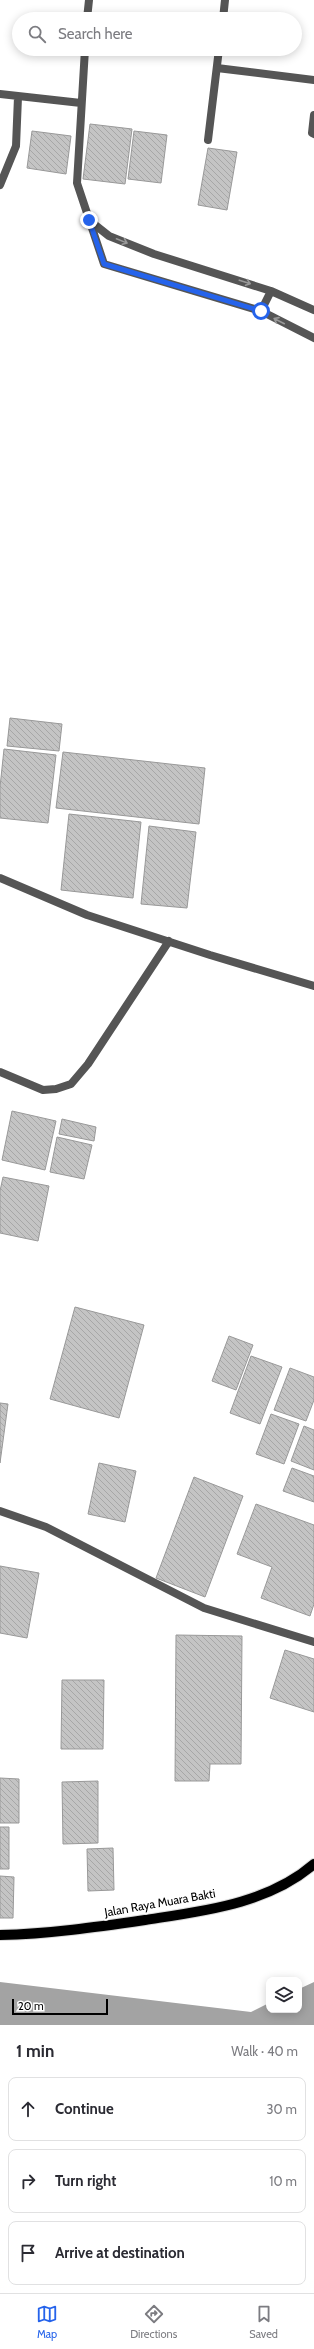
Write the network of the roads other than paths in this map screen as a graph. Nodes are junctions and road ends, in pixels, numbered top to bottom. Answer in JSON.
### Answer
{"nodes":[{"id":1,"x":88,"y":0,"type":"edge"},
{"id":2,"x":225,"y":0,"type":"edge"},
{"id":3,"x":87,"y":12,"type":"edge"},
{"id":4,"x":224,"y":12,"type":"edge"},
{"id":5,"x":84,"y":56,"type":"edge"},
{"id":6,"x":218,"y":56,"type":"edge"},
{"id":7,"x":217,"y":68,"type":"junction"},
{"id":8,"x":314,"y":80,"type":"edge"},
{"id":9,"x":0,"y":94,"type":"edge"},
{"id":10,"x":18,"y":96,"type":"junction"},
{"id":11,"x":81,"y":103,"type":"junction"},
{"id":12,"x":314,"y":115,"type":"edge"},
{"id":13,"x":314,"y":134,"type":"edge"},
{"id":14,"x":208,"y":140,"type":"dead end"},
{"id":15,"x":0,"y":184,"type":"edge"},
{"id":16,"x":89,"y":220,"type":"junction"},
{"id":17,"x":271,"y":291,"type":"junction"},
{"id":18,"x":314,"y":310,"type":"edge"},
{"id":19,"x":261,"y":311,"type":"junction"},
{"id":20,"x":314,"y":338,"type":"edge"},
{"id":21,"x":0,"y":878,"type":"edge"},
{"id":22,"x":169,"y":941,"type":"junction"},
{"id":23,"x":314,"y":986,"type":"edge"},
{"id":24,"x":0,"y":1072,"type":"edge"},
{"id":25,"x":0,"y":1511,"type":"edge"},
{"id":26,"x":314,"y":1642,"type":"edge"},
{"id":27,"x":314,"y":1864,"type":"edge"},
{"id":28,"x":0,"y":1935,"type":"edge"}],
"edges":[{"from":1,"to":3,"type":"street"},
{"from":2,"to":4,"type":"street"},
{"from":5,"to":11,"type":"street"},
{"from":6,"to":7,"type":"street"},
{"from":7,"to":8,"type":"street"},
{"from":7,"to":14,"type":"street"},
{"from":9,"to":10,"type":"street"},
{"from":10,"to":11,"type":"street"},
{"from":10,"to":15,"type":"street"},
{"from":11,"to":16,"type":"street"},
{"from":12,"to":13,"type":"street"},
{"from":16,"to":17,"type":"street","one_way":true},
{"from":16,"to":19,"type":"street"},
{"from":17,"to":18,"type":"street"},
{"from":17,"to":19,"type":"street"},
{"from":20,"to":19,"type":"street","one_way":true},
{"from":21,"to":22,"type":"street"},
{"from":22,"to":23,"type":"street"},
{"from":22,"to":24,"type":"street"},
{"from":25,"to":26,"type":"street"},
{"from":27,"to":28,"type":"main road","name":"Jalan Raya Muara Bakti"}]}
